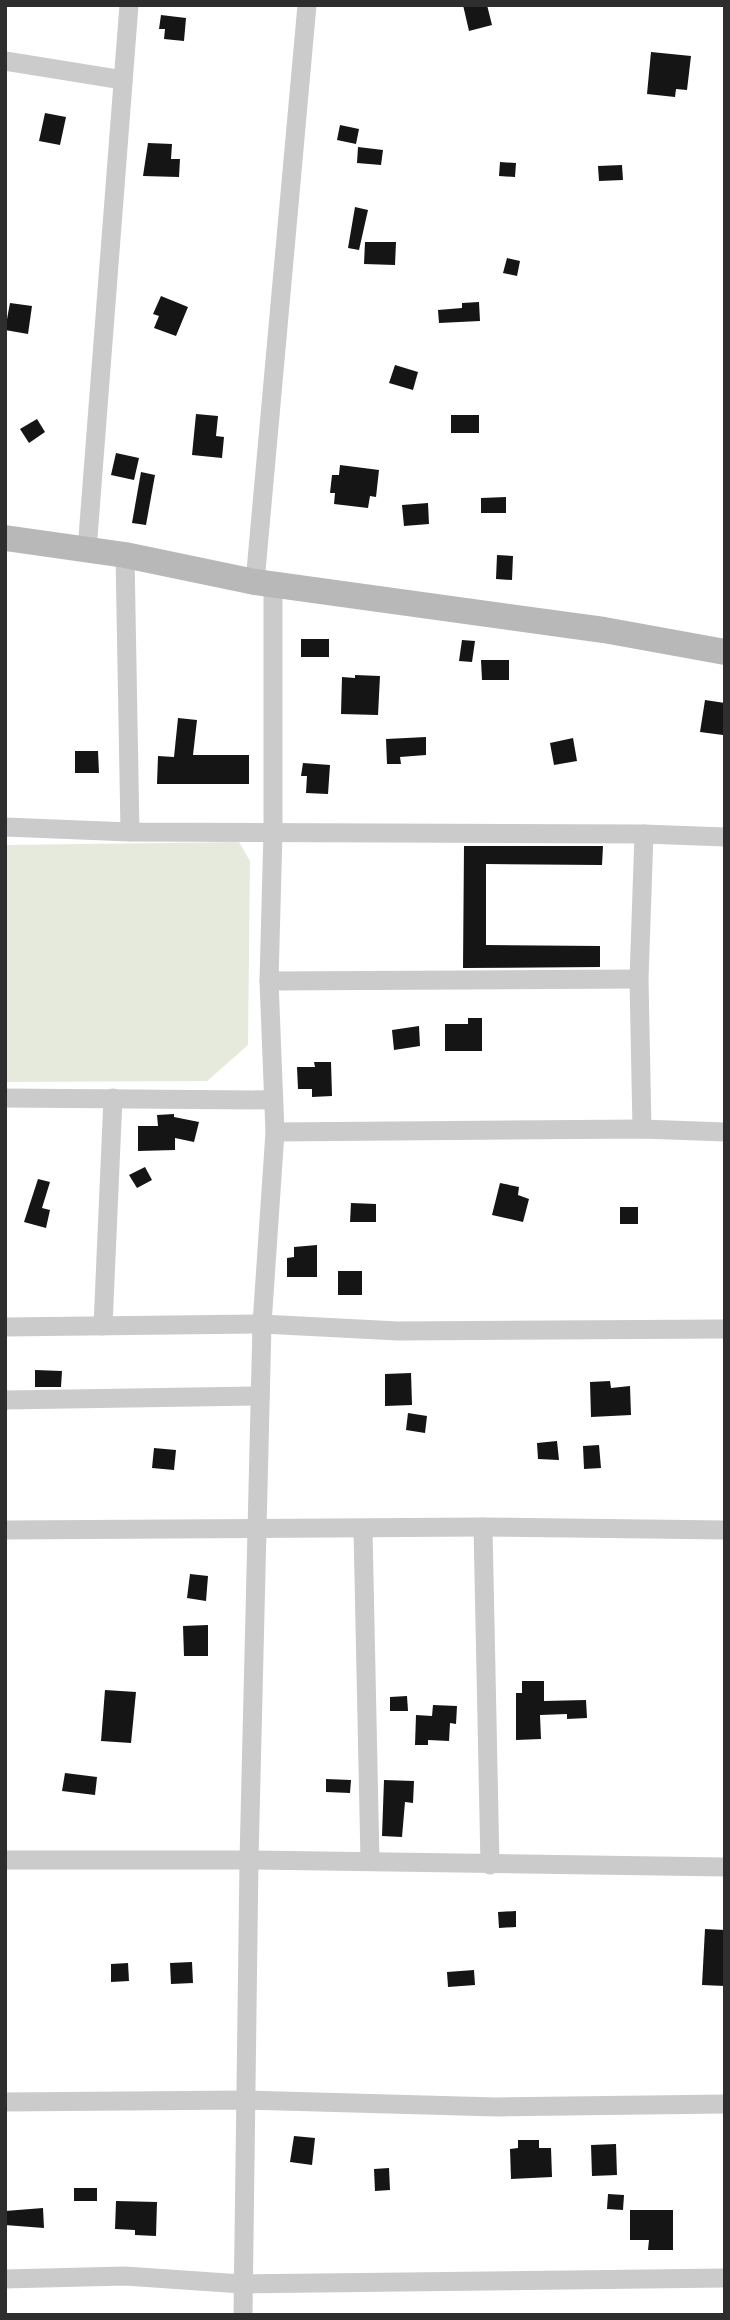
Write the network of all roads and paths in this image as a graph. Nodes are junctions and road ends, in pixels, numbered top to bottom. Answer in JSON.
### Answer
{"nodes":[{"id":1,"x":129,"y":5,"type":"edge"},
{"id":2,"x":307,"y":5,"type":"edge"},
{"id":3,"x":5,"y":61,"type":"edge"},
{"id":4,"x":123,"y":80,"type":"junction"},
{"id":5,"x":5,"y":538,"type":"edge"},
{"id":6,"x":87,"y":550,"type":"junction"},
{"id":7,"x":125,"y":555,"type":"junction"},
{"id":8,"x":264,"y":583,"type":"junction"},
{"id":9,"x":725,"y":652,"type":"edge"},
{"id":10,"x":5,"y":827,"type":"edge"},
{"id":11,"x":130,"y":832,"type":"junction"},
{"id":12,"x":273,"y":832,"type":"junction"},
{"id":13,"x":644,"y":834,"type":"junction"},
{"id":14,"x":725,"y":837,"type":"edge"},
{"id":15,"x":639,"y":979,"type":"junction"},
{"id":16,"x":269,"y":981,"type":"junction"},
{"id":17,"x":5,"y":1098,"type":"edge"},
{"id":18,"x":113,"y":1098,"type":"junction"},
{"id":19,"x":272,"y":1100,"type":"junction"},
{"id":20,"x":642,"y":1129,"type":"junction"},
{"id":21,"x":275,"y":1132,"type":"junction"},
{"id":22,"x":725,"y":1132,"type":"edge"},
{"id":23,"x":262,"y":1324,"type":"junction"},
{"id":24,"x":103,"y":1326,"type":"junction"},
{"id":25,"x":5,"y":1327,"type":"edge"},
{"id":26,"x":725,"y":1329,"type":"edge"},
{"id":27,"x":260,"y":1395,"type":"junction"},
{"id":28,"x":5,"y":1400,"type":"edge"},
{"id":29,"x":483,"y":1527,"type":"junction"},
{"id":30,"x":258,"y":1529,"type":"junction"},
{"id":31,"x":5,"y":1530,"type":"edge"},
{"id":32,"x":363,"y":1530,"type":"junction"},
{"id":33,"x":725,"y":1531,"type":"edge"},
{"id":34,"x":5,"y":1860,"type":"edge"},
{"id":35,"x":249,"y":1860,"type":"junction"},
{"id":36,"x":370,"y":1861,"type":"junction"},
{"id":37,"x":490,"y":1865,"type":"junction"},
{"id":38,"x":725,"y":1867,"type":"edge"},
{"id":39,"x":244,"y":2100,"type":"junction"},
{"id":40,"x":5,"y":2102,"type":"edge"},
{"id":41,"x":725,"y":2104,"type":"edge"},
{"id":42,"x":725,"y":2278,"type":"edge"},
{"id":43,"x":5,"y":2279,"type":"edge"},
{"id":44,"x":242,"y":2284,"type":"junction"},
{"id":45,"x":243,"y":2315,"type":"edge"}],
"edges":[{"from":1,"to":4,"type":"street"},
{"from":2,"to":8,"type":"street"},
{"from":3,"to":4,"type":"street"},
{"from":4,"to":6,"type":"street"},
{"from":5,"to":6,"type":"street"},
{"from":6,"to":7,"type":"street"},
{"from":7,"to":8,"type":"street"},
{"from":7,"to":11,"type":"street"},
{"from":8,"to":9,"type":"street"},
{"from":8,"to":12,"type":"street"},
{"from":10,"to":11,"type":"street"},
{"from":11,"to":12,"type":"street"},
{"from":12,"to":13,"type":"street"},
{"from":12,"to":16,"type":"street"},
{"from":13,"to":14,"type":"street"},
{"from":13,"to":15,"type":"street"},
{"from":15,"to":16,"type":"street"},
{"from":15,"to":20,"type":"street"},
{"from":16,"to":19,"type":"street"},
{"from":17,"to":18,"type":"street"},
{"from":18,"to":19,"type":"street"},
{"from":18,"to":24,"type":"street"},
{"from":19,"to":21,"type":"street"},
{"from":20,"to":21,"type":"street"},
{"from":20,"to":22,"type":"street"},
{"from":21,"to":23,"type":"street"},
{"from":23,"to":24,"type":"street"},
{"from":23,"to":26,"type":"street"},
{"from":23,"to":27,"type":"street"},
{"from":24,"to":25,"type":"street"},
{"from":27,"to":28,"type":"street"},
{"from":27,"to":30,"type":"street"},
{"from":29,"to":32,"type":"street"},
{"from":29,"to":33,"type":"street"},
{"from":29,"to":37,"type":"street"},
{"from":30,"to":31,"type":"street"},
{"from":30,"to":32,"type":"street"},
{"from":30,"to":35,"type":"street"},
{"from":32,"to":36,"type":"street"},
{"from":34,"to":35,"type":"street"},
{"from":35,"to":36,"type":"street"},
{"from":35,"to":39,"type":"street"},
{"from":36,"to":37,"type":"street"},
{"from":37,"to":38,"type":"street"},
{"from":39,"to":40,"type":"street"},
{"from":39,"to":41,"type":"street"},
{"from":39,"to":44,"type":"street"},
{"from":42,"to":44,"type":"street"},
{"from":43,"to":44,"type":"street"},
{"from":44,"to":45,"type":"street"}]}
